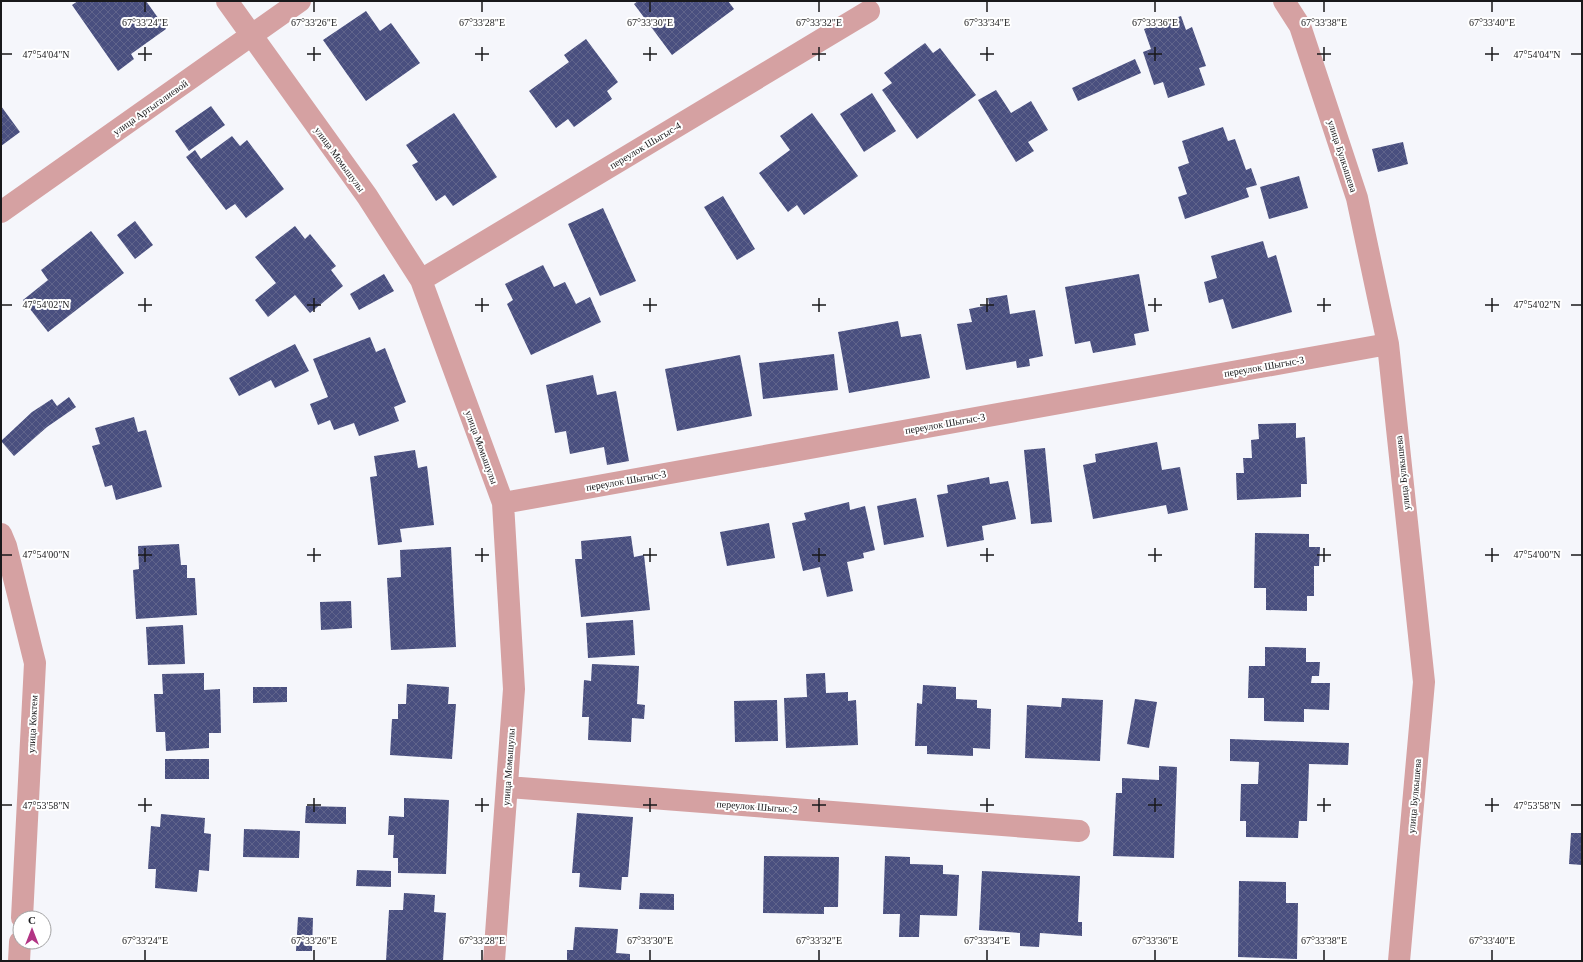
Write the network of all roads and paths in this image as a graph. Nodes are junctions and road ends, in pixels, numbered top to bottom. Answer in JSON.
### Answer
{"nodes":[{"id":1,"x":227,"y":1,"type":"edge"},
{"id":2,"x":300,"y":1,"type":"edge"},
{"id":3,"x":1284,"y":1,"type":"edge"},
{"id":4,"x":869,"y":11,"type":"dead end"},
{"id":5,"x":252,"y":36,"type":"junction"},
{"id":6,"x":1,"y":212,"type":"edge"},
{"id":7,"x":421,"y":280,"type":"junction"},
{"id":8,"x":1388,"y":344,"type":"junction"},
{"id":9,"x":503,"y":503,"type":"junction"},
{"id":10,"x":1,"y":534,"type":"edge"},
{"id":11,"x":507,"y":787,"type":"junction"},
{"id":12,"x":1079,"y":831,"type":"dead end"},
{"id":13,"x":22,"y":910,"type":"edge"},
{"id":14,"x":20,"y":950,"type":"edge"},
{"id":15,"x":19,"y":961,"type":"edge"},
{"id":16,"x":494,"y":961,"type":"edge"},
{"id":17,"x":1399,"y":961,"type":"edge"}],
"edges":[{"from":1,"to":5,"type":"street","name":"улица Момышулы"},
{"from":2,"to":5,"type":"street","name":"улица Артыгалиевой"},
{"from":3,"to":8,"type":"street","name":"улица Булкышева"},
{"from":4,"to":7,"type":"street","name":"переулок Шыгыс-4"},
{"from":5,"to":6,"type":"street","name":"улица Артыгалиевой"},
{"from":5,"to":7,"type":"street","name":"улица Момышулы"},
{"from":7,"to":9,"type":"street","name":"улица Момышулы"},
{"from":8,"to":9,"type":"street","name":"переулок Шыгыс-3"},
{"from":8,"to":17,"type":"street","name":"улица Булкышева"},
{"from":9,"to":11,"type":"street","name":"улица Момышулы"},
{"from":10,"to":13,"type":"street","name":"улица Коктем"},
{"from":11,"to":12,"type":"street","name":"переулок Шыгыс-2"},
{"from":11,"to":16,"type":"street","name":"улица Момышулы"},
{"from":14,"to":15,"type":"street"}]}
